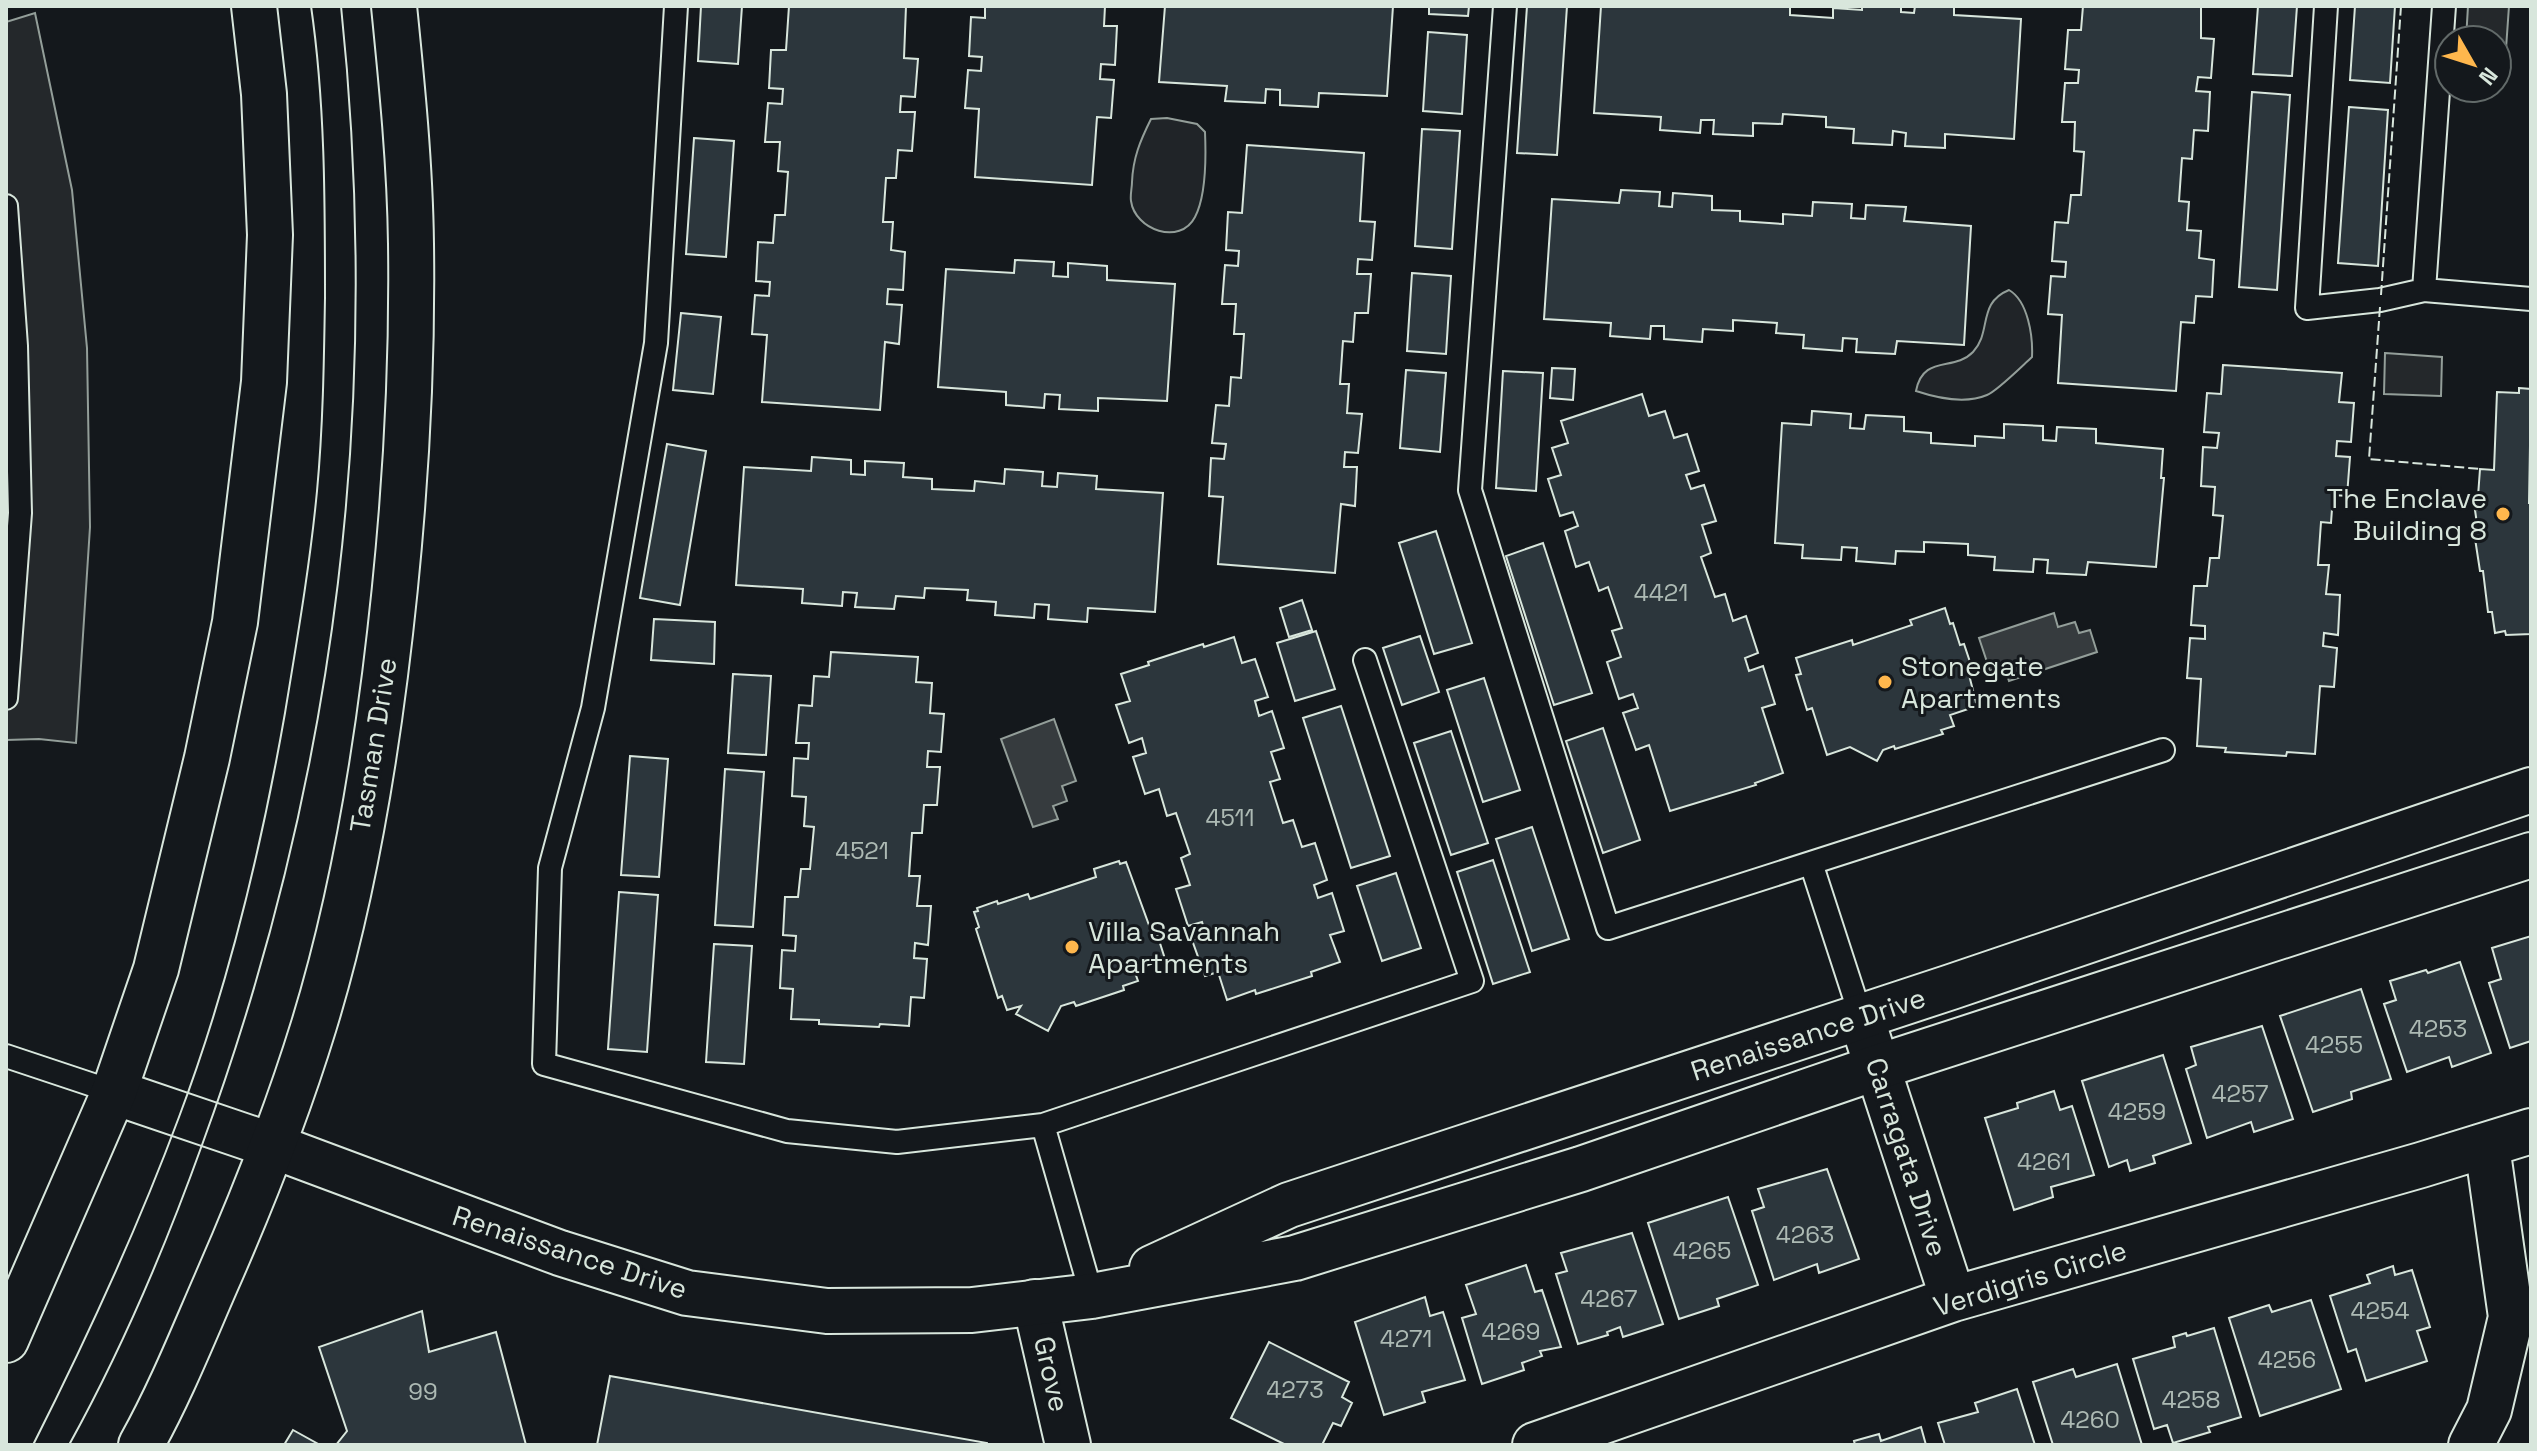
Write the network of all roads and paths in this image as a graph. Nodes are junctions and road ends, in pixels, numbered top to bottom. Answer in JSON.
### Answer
{"nodes":[{"id":1,"x":254,"y":6,"type":"edge"},
{"id":2,"x":394,"y":6,"type":"edge"},
{"id":3,"x":676,"y":6,"type":"edge"},
{"id":4,"x":1505,"y":6,"type":"edge"},
{"id":5,"x":2326,"y":6,"type":"edge"},
{"id":6,"x":2444,"y":6,"type":"edge"},
{"id":7,"x":6,"y":206,"type":"edge"},
{"id":8,"x":2424,"y":290,"type":"junction"},
{"id":9,"x":2531,"y":299,"type":"edge"},
{"id":10,"x":1365,"y":660,"type":"dead end"},
{"id":11,"x":7,"y":683,"type":"edge"},
{"id":12,"x":2163,"y":750,"type":"dead end"},
{"id":13,"x":2531,"y":790,"type":"edge"},
{"id":14,"x":2531,"y":855,"type":"edge"},
{"id":15,"x":1811,"y":863,"type":"junction"},
{"id":16,"x":1861,"y":1017,"type":"junction"},
{"id":17,"x":6,"y":1056,"type":"edge"},
{"id":18,"x":1878,"y":1067,"type":"junction"},
{"id":19,"x":114,"y":1092,"type":"junction"},
{"id":20,"x":1043,"y":1125,"type":"junction"},
{"id":21,"x":2531,"y":1131,"type":"edge"},
{"id":22,"x":273,"y":1146,"type":"junction"},
{"id":23,"x":2487,"y":1146,"type":"junction"},
{"id":24,"x":1092,"y":1296,"type":"junction"},
{"id":25,"x":1953,"y":1299,"type":"junction"},
{"id":26,"x":1035,"y":1302,"type":"junction"},
{"id":27,"x":6,"y":1340,"type":"edge"},
{"id":28,"x":141,"y":1445,"type":"edge"},
{"id":29,"x":1068,"y":1445,"type":"edge"},
{"id":30,"x":1535,"y":1445,"type":"edge"},
{"id":31,"x":2471,"y":1445,"type":"edge"}],
"edges":[{"from":1,"to":19,"type":"street"},
{"from":2,"to":22,"type":"street","name":"Tasman Drive"},
{"from":3,"to":20,"type":"lane"},
{"from":4,"to":15,"type":"lane"},
{"from":5,"to":8,"type":"lane"},
{"from":6,"to":8,"type":"lane"},
{"from":7,"to":11,"type":"lane"},
{"from":8,"to":9,"type":"lane"},
{"from":10,"to":20,"type":"lane"},
{"from":12,"to":15,"type":"lane"},
{"from":13,"to":16,"type":"street","name":"Renaissance Drive"},
{"from":14,"to":18,"type":"street","name":"Renaissance Drive"},
{"from":15,"to":16,"type":"lane"},
{"from":16,"to":18,"type":"street","name":"Carragata Drive"},
{"from":16,"to":24,"type":"street","name":"Renaissance Drive"},
{"from":17,"to":19,"type":"lane"},
{"from":18,"to":24,"type":"street","name":"Renaissance Drive"},
{"from":18,"to":25,"type":"street","name":"Carragata Drive"},
{"from":19,"to":22,"type":"street","name":"Renaissance Drive"},
{"from":19,"to":27,"type":"street"},
{"from":20,"to":24,"type":"lane"},
{"from":21,"to":23,"type":"street","name":"Verdigris Circle"},
{"from":22,"to":26,"type":"street","name":"Renaissance Drive"},
{"from":22,"to":28,"type":"street","name":"Tasman Drive"},
{"from":23,"to":25,"type":"street","name":"Verdigris Circle"},
{"from":23,"to":31,"type":"street"},
{"from":24,"to":26,"type":"street","name":"Renaissance Drive"},
{"from":25,"to":30,"type":"street","name":"Verdigris Circle"},
{"from":26,"to":29,"type":"street","name":"Grove"}]}
